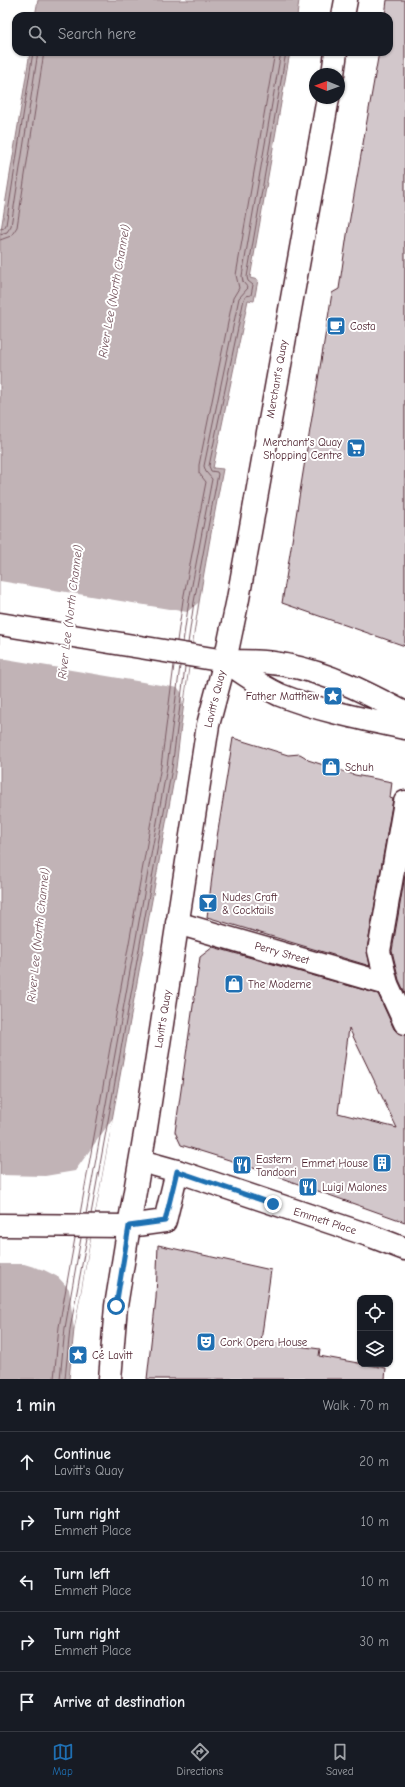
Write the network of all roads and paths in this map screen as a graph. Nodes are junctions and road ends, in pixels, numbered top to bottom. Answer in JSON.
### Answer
{"nodes":[{"id":1,"x":346,"y":0,"type":"edge"},
{"id":2,"x":344,"y":12,"type":"edge"},
{"id":3,"x":335,"y":56,"type":"edge"},
{"id":4,"x":334,"y":68,"type":"edge"},
{"id":5,"x":327,"y":104,"type":"edge"},
{"id":6,"x":0,"y":624,"type":"edge"},
{"id":7,"x":225,"y":661,"type":"junction"},
{"id":8,"x":405,"y":713,"type":"edge"},
{"id":9,"x":405,"y":728,"type":"edge"},
{"id":10,"x":405,"y":802,"type":"edge"},
{"id":11,"x":177,"y":923,"type":"junction"},
{"id":12,"x":387,"y":984,"type":"junction"},
{"id":13,"x":405,"y":1023,"type":"edge"},
{"id":14,"x":141,"y":1161,"type":"junction"},
{"id":15,"x":177,"y":1171,"type":"junction"},
{"id":16,"x":0,"y":1225,"type":"edge"},
{"id":17,"x":129,"y":1226,"type":"junction"},
{"id":18,"x":405,"y":1249,"type":"edge"},
{"id":19,"x":110,"y":1379,"type":"edge"}],
"edges":[{"from":1,"to":2,"type":"main road"},
{"from":3,"to":4,"type":"main road"},
{"from":5,"to":7,"type":"main road","name":"Merchant's Quay"},
{"from":6,"to":7,"type":"main road"},
{"from":7,"to":8,"type":"main road"},
{"from":7,"to":9,"type":"main road"},
{"from":7,"to":11,"type":"main road","name":"Lavitt's Quay"},
{"from":10,"to":12,"type":"main road"},
{"from":11,"to":12,"type":"main road","name":"Perry Street"},
{"from":11,"to":14,"type":"main road","name":"Lavitt's Quay"},
{"from":12,"to":13,"type":"main road"},
{"from":14,"to":15,"type":"main road","name":"Emmett Place"},
{"from":14,"to":17,"type":"main road","name":"Lavitt's Quay"},
{"from":15,"to":17,"type":"main road"},
{"from":15,"to":18,"type":"main road","name":"Emmett Place"},
{"from":16,"to":17,"type":"main road"},
{"from":17,"to":19,"type":"main road","name":"Lavitt's Quay"}]}
